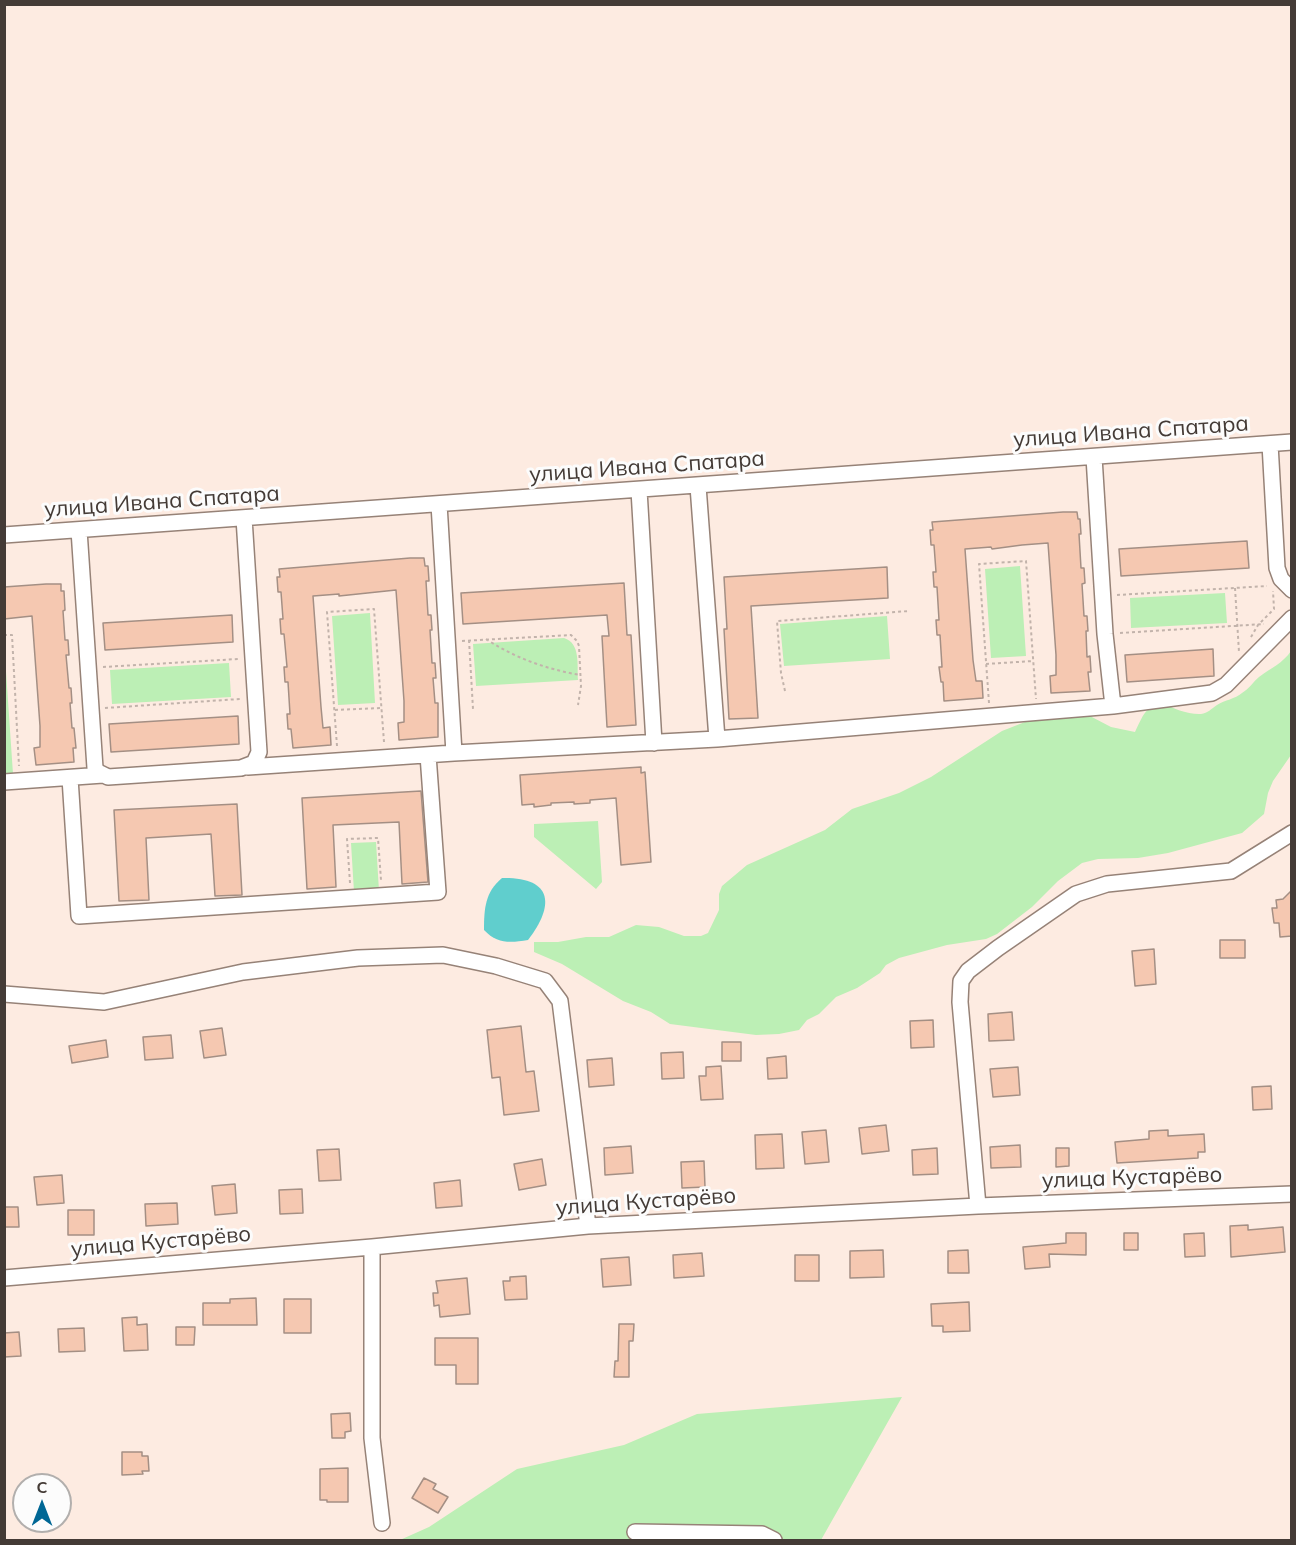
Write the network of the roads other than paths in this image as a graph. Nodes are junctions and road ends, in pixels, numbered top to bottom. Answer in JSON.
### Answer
{"nodes":[{"id":1,"x":1292,"y":442,"type":"edge"},
{"id":2,"x":1270,"y":444,"type":"junction"},
{"id":3,"x":1094,"y":457,"type":"junction"},
{"id":4,"x":698,"y":486,"type":"junction"},
{"id":5,"x":639,"y":490,"type":"junction"},
{"id":6,"x":439,"y":504,"type":"junction"},
{"id":7,"x":244,"y":519,"type":"junction"},
{"id":8,"x":79,"y":530,"type":"junction"},
{"id":9,"x":4,"y":535,"type":"edge"},
{"id":10,"x":1289,"y":587,"type":"edge"},
{"id":11,"x":1289,"y":620,"type":"edge"},
{"id":12,"x":1113,"y":706,"type":"junction"},
{"id":13,"x":717,"y":738,"type":"junction"},
{"id":14,"x":654,"y":743,"type":"junction"},
{"id":15,"x":454,"y":753,"type":"junction"},
{"id":16,"x":428,"y":755,"type":"junction"},
{"id":17,"x":248,"y":767,"type":"junction"},
{"id":18,"x":103,"y":776,"type":"junction"},
{"id":19,"x":70,"y":778,"type":"junction"},
{"id":20,"x":12,"y":782,"type":"edge"},
{"id":21,"x":1292,"y":833,"type":"edge"},
{"id":22,"x":4,"y":994,"type":"edge"},
{"id":23,"x":1292,"y":1194,"type":"edge"},
{"id":24,"x":978,"y":1206,"type":"junction"},
{"id":25,"x":588,"y":1226,"type":"junction"},
{"id":26,"x":372,"y":1247,"type":"junction"},
{"id":27,"x":4,"y":1278,"type":"edge"},
{"id":28,"x":382,"y":1523,"type":"dead end"},
{"id":29,"x":635,"y":1532,"type":"dead end"},
{"id":30,"x":774,"y":1540,"type":"edge"}],
"edges":[{"from":1,"to":2,"type":"street","name":"улица Ивана Спатара"},
{"from":2,"to":3,"type":"street","name":"улица Ивана Спатара"},
{"from":2,"to":10,"type":"street"},
{"from":3,"to":4,"type":"street","name":"улица Ивана Спатара"},
{"from":3,"to":12,"type":"street"},
{"from":4,"to":5,"type":"street","name":"улица Ивана Спатара"},
{"from":4,"to":13,"type":"street"},
{"from":5,"to":6,"type":"street","name":"улица Ивана Спатара"},
{"from":5,"to":14,"type":"street"},
{"from":6,"to":7,"type":"street","name":"улица Ивана Спатара"},
{"from":6,"to":15,"type":"street"},
{"from":7,"to":8,"type":"street","name":"улица Ивана Спатара"},
{"from":7,"to":17,"type":"street"},
{"from":8,"to":9,"type":"street","name":"улица Ивана Спатара"},
{"from":8,"to":18,"type":"street"},
{"from":11,"to":12,"type":"street"},
{"from":12,"to":13,"type":"street"},
{"from":13,"to":14,"type":"street"},
{"from":14,"to":15,"type":"street"},
{"from":15,"to":16,"type":"street"},
{"from":16,"to":17,"type":"street"},
{"from":16,"to":19,"type":"street"},
{"from":17,"to":18,"type":"street"},
{"from":18,"to":19,"type":"street"},
{"from":19,"to":20,"type":"street"},
{"from":21,"to":24,"type":"street"},
{"from":22,"to":25,"type":"street"},
{"from":23,"to":24,"type":"street","name":"улица Кустарёво"},
{"from":24,"to":25,"type":"street","name":"улица Кустарёво"},
{"from":25,"to":26,"type":"street","name":"улица Кустарёво"},
{"from":26,"to":27,"type":"street","name":"улица Кустарёво"},
{"from":26,"to":28,"type":"street"},
{"from":29,"to":30,"type":"street"}]}
